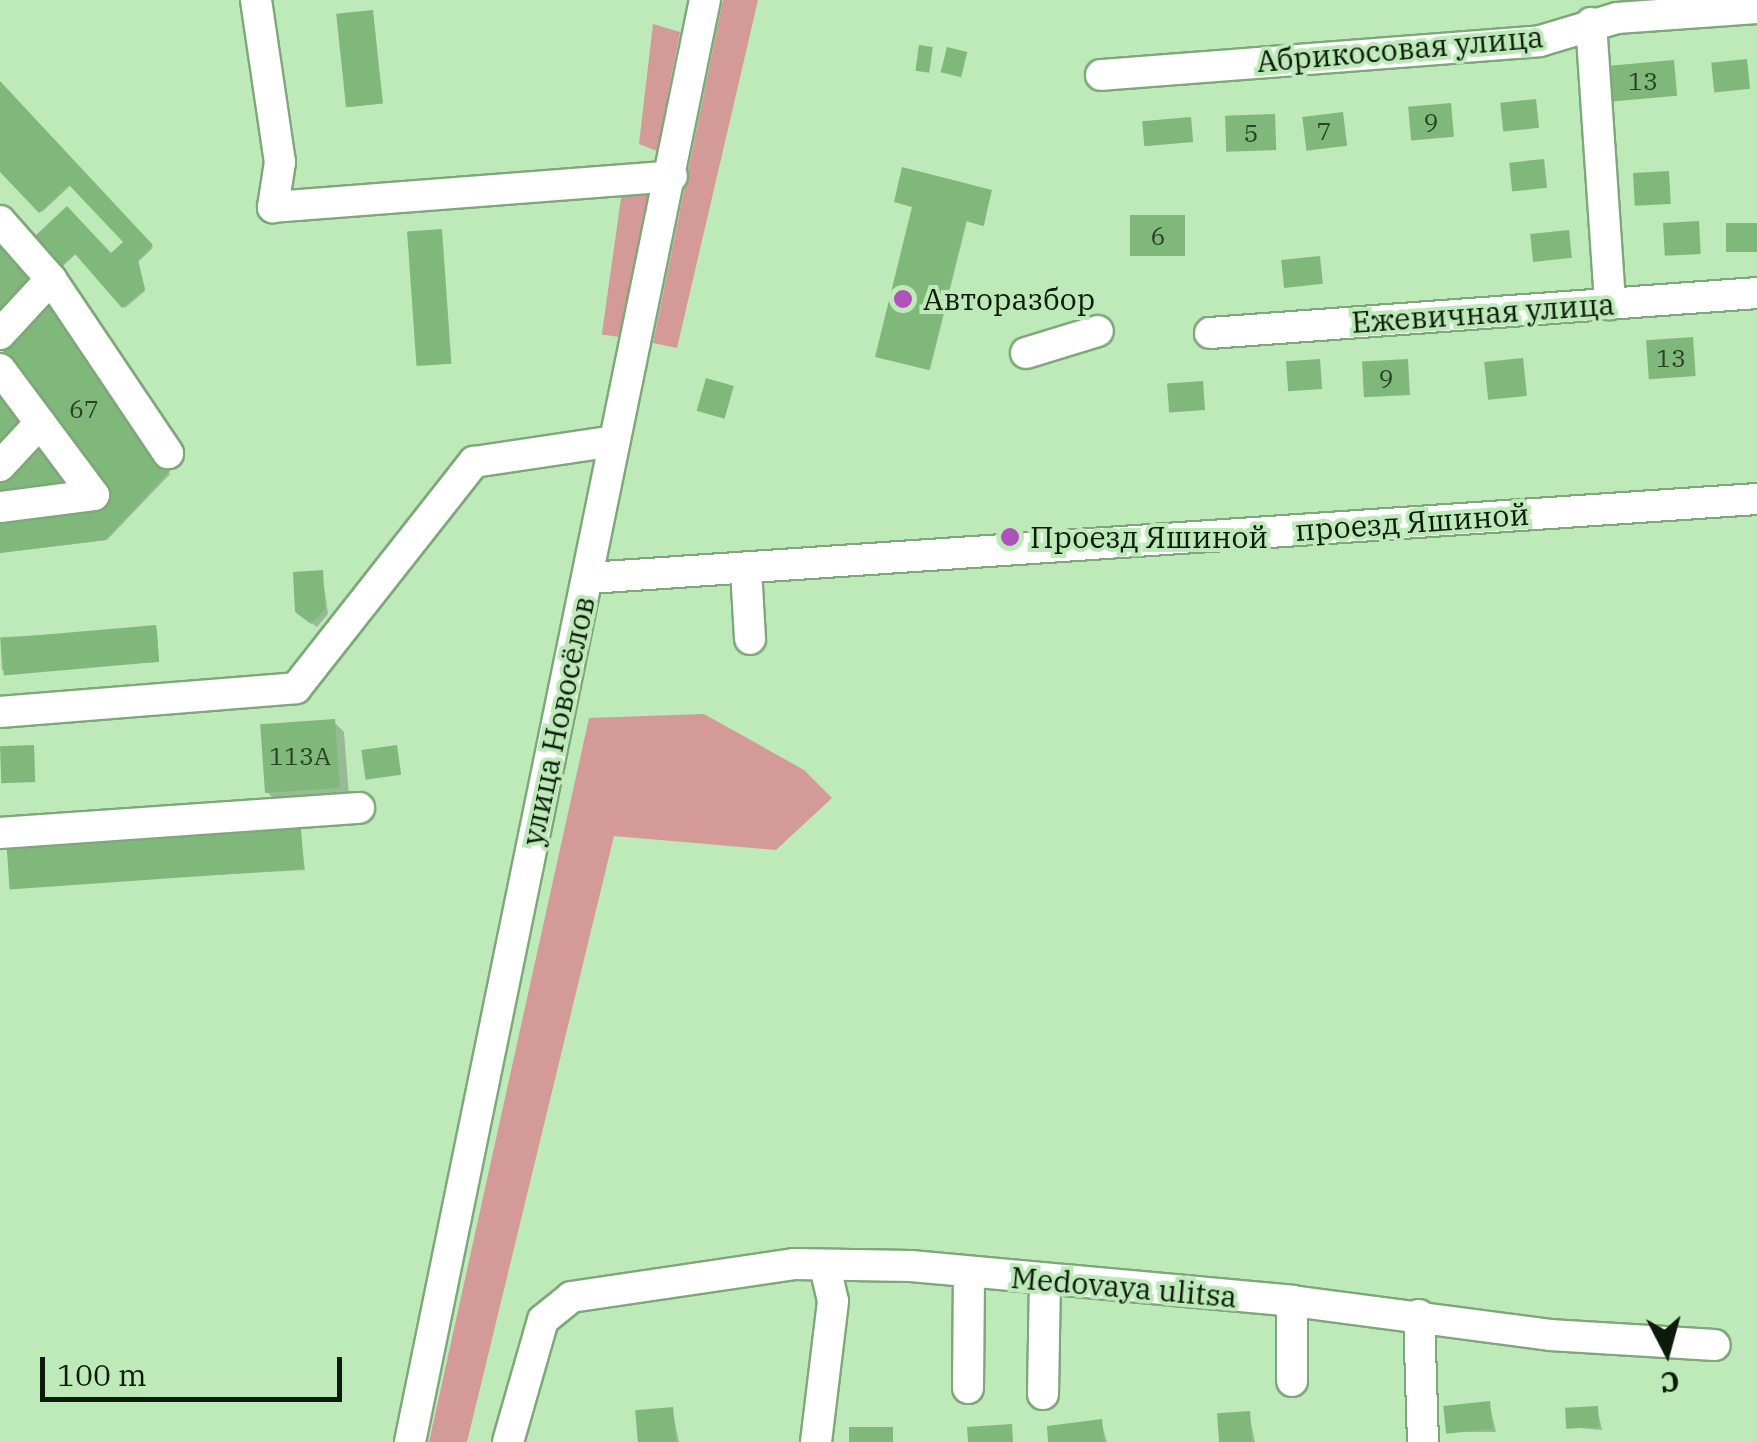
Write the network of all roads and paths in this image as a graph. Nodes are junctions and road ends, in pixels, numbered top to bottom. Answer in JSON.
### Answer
{"nodes":[{"id":1,"x":256,"y":0,"type":"edge"},
{"id":2,"x":705,"y":0,"type":"edge"},
{"id":3,"x":1757,"y":8,"type":"edge"},
{"id":4,"x":1591,"y":23,"type":"junction"},
{"id":5,"x":1101,"y":75,"type":"dead end"},
{"id":6,"x":672,"y":176,"type":"junction"},
{"id":7,"x":0,"y":221,"type":"edge"},
{"id":8,"x":51,"y":279,"type":"junction"},
{"id":9,"x":1757,"y":293,"type":"edge"},
{"id":10,"x":1610,"y":304,"type":"junction"},
{"id":11,"x":1098,"y":331,"type":"dead end"},
{"id":12,"x":1210,"y":333,"type":"dead end"},
{"id":13,"x":0,"y":334,"type":"edge"},
{"id":14,"x":1026,"y":353,"type":"dead end"},
{"id":15,"x":0,"y":369,"type":"edge"},
{"id":16,"x":40,"y":422,"type":"junction"},
{"id":17,"x":614,"y":442,"type":"junction"},
{"id":18,"x":168,"y":453,"type":"dead end"},
{"id":19,"x":0,"y":466,"type":"edge"},
{"id":20,"x":1757,"y":499,"type":"edge"},
{"id":21,"x":0,"y":507,"type":"edge"},
{"id":22,"x":746,"y":569,"type":"junction"},
{"id":23,"x":588,"y":578,"type":"junction"},
{"id":24,"x":750,"y":639,"type":"dead end"},
{"id":25,"x":0,"y":712,"type":"edge"},
{"id":26,"x":359,"y":808,"type":"dead end"},
{"id":27,"x":0,"y":834,"type":"edge"},
{"id":28,"x":826,"y":1270,"type":"junction"},
{"id":29,"x":969,"y":1272,"type":"junction"},
{"id":30,"x":1046,"y":1281,"type":"junction"},
{"id":31,"x":1292,"y":1301,"type":"junction"},
{"id":32,"x":1419,"y":1316,"type":"junction"},
{"id":33,"x":1715,"y":1345,"type":"dead end"},
{"id":34,"x":1292,"y":1381,"type":"dead end"},
{"id":35,"x":968,"y":1388,"type":"dead end"},
{"id":36,"x":1043,"y":1394,"type":"dead end"},
{"id":37,"x":410,"y":1442,"type":"edge"},
{"id":38,"x":508,"y":1442,"type":"edge"},
{"id":39,"x":816,"y":1442,"type":"edge"},
{"id":40,"x":1423,"y":1442,"type":"edge"}],
"edges":[{"from":1,"to":6,"type":"street"},
{"from":2,"to":6,"type":"street","name":"улица Новосёлов"},
{"from":3,"to":4,"type":"street","name":"Абрикосовая улица"},
{"from":4,"to":5,"type":"street","name":"Абрикосовая улица"},
{"from":4,"to":10,"type":"street"},
{"from":6,"to":17,"type":"street","name":"улица Новосёлов"},
{"from":7,"to":8,"type":"street"},
{"from":8,"to":13,"type":"street"},
{"from":8,"to":18,"type":"street"},
{"from":9,"to":10,"type":"street","name":"Ежевичная улица"},
{"from":10,"to":12,"type":"street","name":"Ежевичная улица"},
{"from":11,"to":14,"type":"street"},
{"from":15,"to":16,"type":"street"},
{"from":16,"to":19,"type":"street"},
{"from":16,"to":21,"type":"street"},
{"from":17,"to":23,"type":"street","name":"улица Новосёлов"},
{"from":17,"to":25,"type":"street"},
{"from":20,"to":22,"type":"street","name":"проезд Яшиной"},
{"from":22,"to":23,"type":"street","name":"проезд Яшиной"},
{"from":22,"to":24,"type":"street"},
{"from":23,"to":37,"type":"street","name":"улица Новосёлов"},
{"from":26,"to":27,"type":"street"},
{"from":28,"to":29,"type":"street","name":"Medovaya ulitsa"},
{"from":28,"to":38,"type":"street","name":"Medovaya ulitsa"},
{"from":28,"to":39,"type":"street"},
{"from":29,"to":30,"type":"street","name":"Medovaya ulitsa"},
{"from":29,"to":35,"type":"street"},
{"from":30,"to":31,"type":"street","name":"Medovaya ulitsa"},
{"from":30,"to":36,"type":"street"},
{"from":31,"to":32,"type":"street","name":"Medovaya ulitsa"},
{"from":31,"to":34,"type":"street"},
{"from":32,"to":33,"type":"street","name":"Medovaya ulitsa"},
{"from":32,"to":40,"type":"street"}]}
